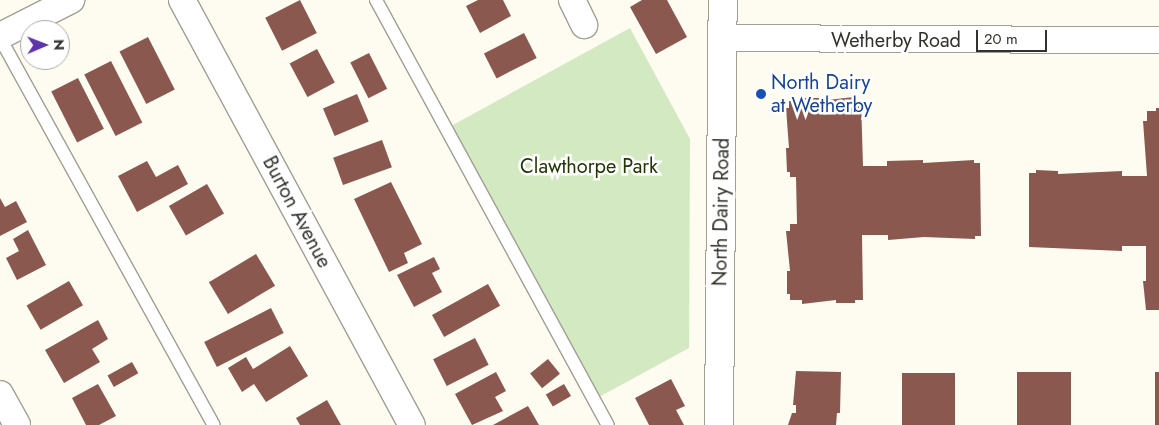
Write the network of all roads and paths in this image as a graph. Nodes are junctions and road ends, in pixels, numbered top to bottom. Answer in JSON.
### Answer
{"nodes":[{"id":1,"x":71,"y":0,"type":"edge"},
{"id":2,"x":182,"y":0,"type":"edge"},
{"id":3,"x":376,"y":0,"type":"edge"},
{"id":4,"x":572,"y":0,"type":"edge"},
{"id":5,"x":723,"y":0,"type":"edge"},
{"id":6,"x":584,"y":25,"type":"dead end"},
{"id":7,"x":0,"y":37,"type":"edge"},
{"id":8,"x":723,"y":38,"type":"junction"},
{"id":9,"x":1159,"y":40,"type":"edge"},
{"id":10,"x":0,"y":394,"type":"edge"},
{"id":11,"x":17,"y":425,"type":"edge"},
{"id":12,"x":214,"y":425,"type":"edge"},
{"id":13,"x":412,"y":425,"type":"edge"},
{"id":14,"x":608,"y":425,"type":"edge"},
{"id":15,"x":719,"y":425,"type":"edge"}],
"edges":[{"from":1,"to":7,"type":"street"},
{"from":2,"to":13,"type":"street","name":"Burton Avenue"},
{"from":3,"to":14,"type":"lane"},
{"from":4,"to":6,"type":"street"},
{"from":5,"to":8,"type":"street","name":"North Dairy Road"},
{"from":7,"to":12,"type":"lane"},
{"from":8,"to":9,"type":"street","name":"Wetherby Road"},
{"from":8,"to":15,"type":"street","name":"North Dairy Road"},
{"from":10,"to":11,"type":"street"}]}
